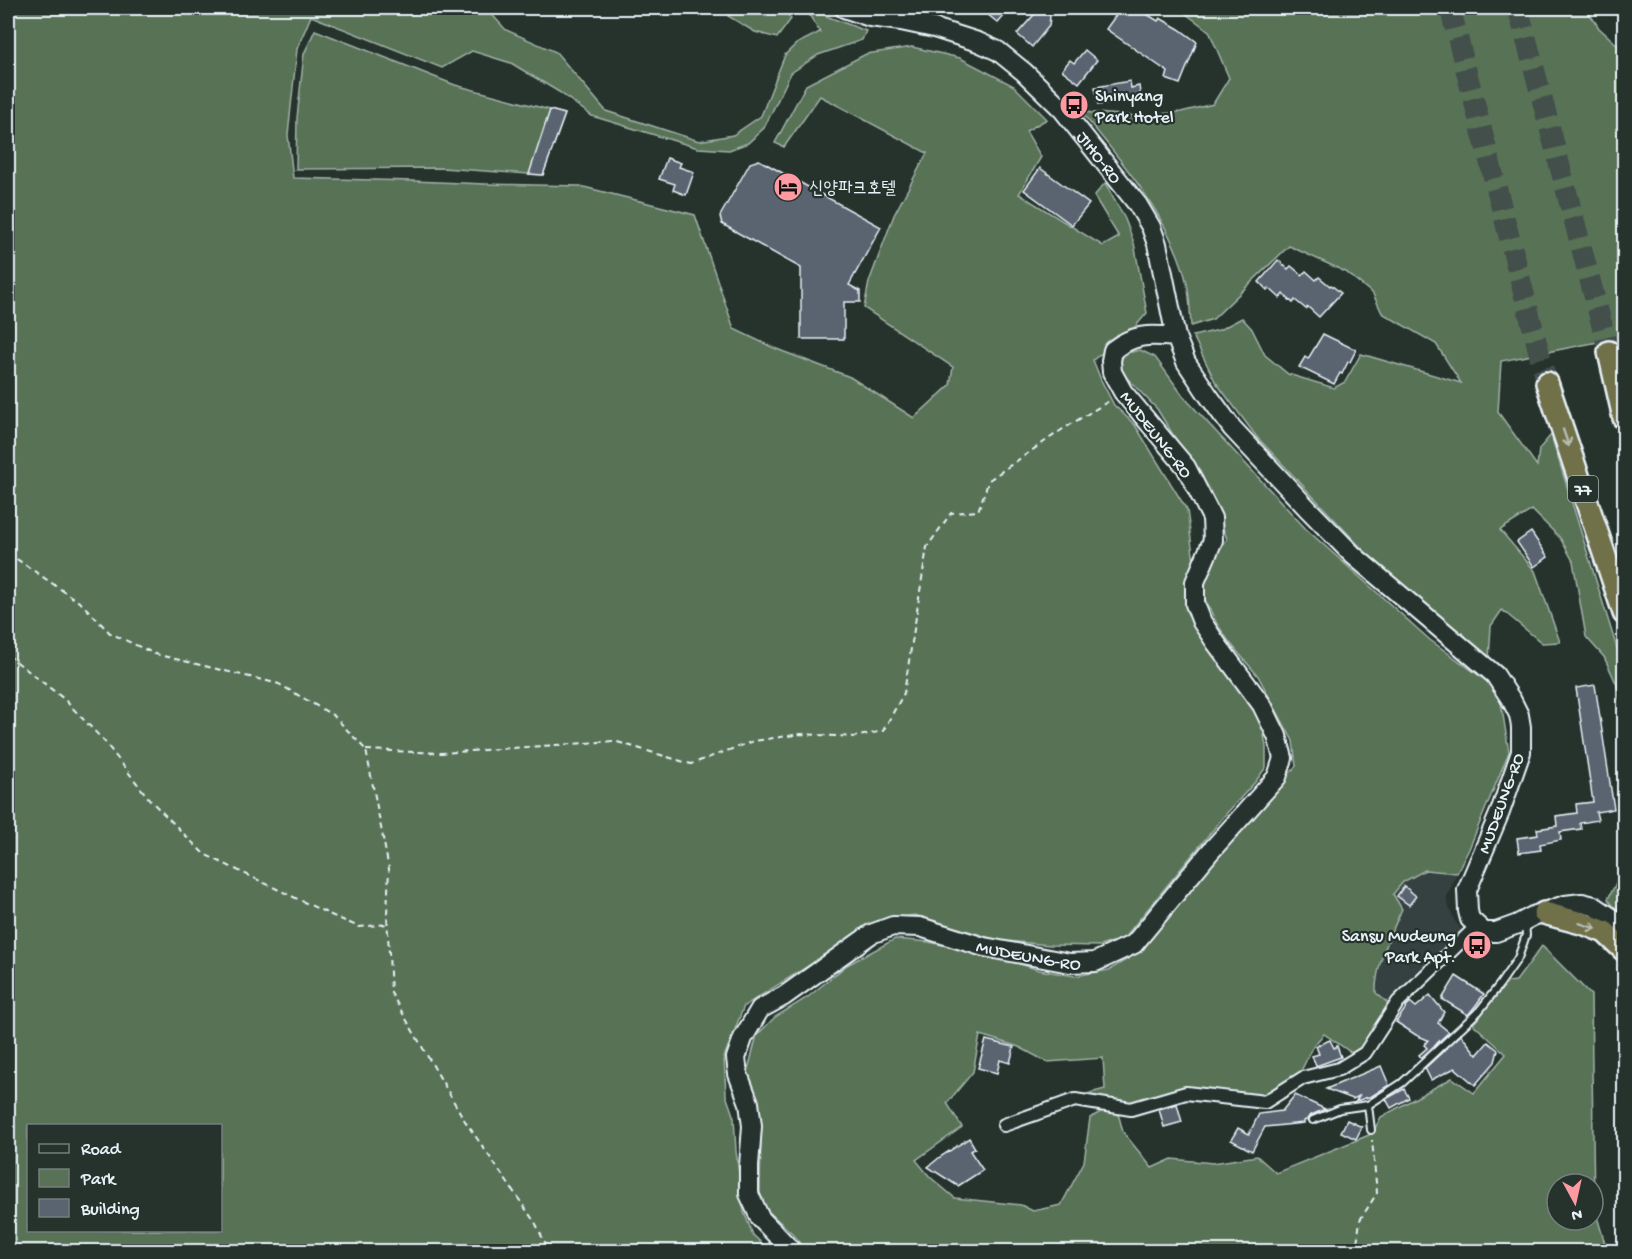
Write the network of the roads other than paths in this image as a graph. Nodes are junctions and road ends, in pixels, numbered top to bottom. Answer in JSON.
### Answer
{"nodes":[{"id":1,"x":843,"y":8,"type":"edge"},
{"id":2,"x":1176,"y":337,"type":"junction"},
{"id":3,"x":1609,"y":352,"type":"tunnel mouth"},
{"id":4,"x":1547,"y":382,"type":"tunnel mouth"},
{"id":5,"x":1624,"y":418,"type":"edge"},
{"id":6,"x":1622,"y":604,"type":"edge"},
{"id":7,"x":1535,"y":917,"type":"junction"},
{"id":8,"x":1624,"y":926,"type":"edge"},
{"id":9,"x":1477,"y":927,"type":"junction"},
{"id":10,"x":1624,"y":950,"type":"edge"},
{"id":11,"x":1368,"y":1105,"type":"junction"},
{"id":12,"x":1313,"y":1120,"type":"dead end"},
{"id":13,"x":1004,"y":1125,"type":"dead end"},
{"id":14,"x":1371,"y":1130,"type":"road end"},
{"id":15,"x":793,"y":1251,"type":"edge"}],
"edges":[{"from":1,"to":2,"type":"main road","name":"JIHO-RO"},
{"from":2,"to":9,"type":"main road","name":"MUDEUNG-RO"},
{"from":2,"to":15,"type":"main road","name":"MUDEUNG-RO"},
{"from":3,"to":5,"type":"highway"},
{"from":4,"to":6,"type":"highway","number":"77","one_way":true},
{"from":7,"to":8,"type":"main road"},
{"from":7,"to":9,"type":"main road"},
{"from":7,"to":10,"type":"highway","one_way":true},
{"from":7,"to":11,"type":"lane"},
{"from":9,"to":13,"type":"street"},
{"from":11,"to":12,"type":"lane"},
{"from":11,"to":14,"type":"lane"}]}
